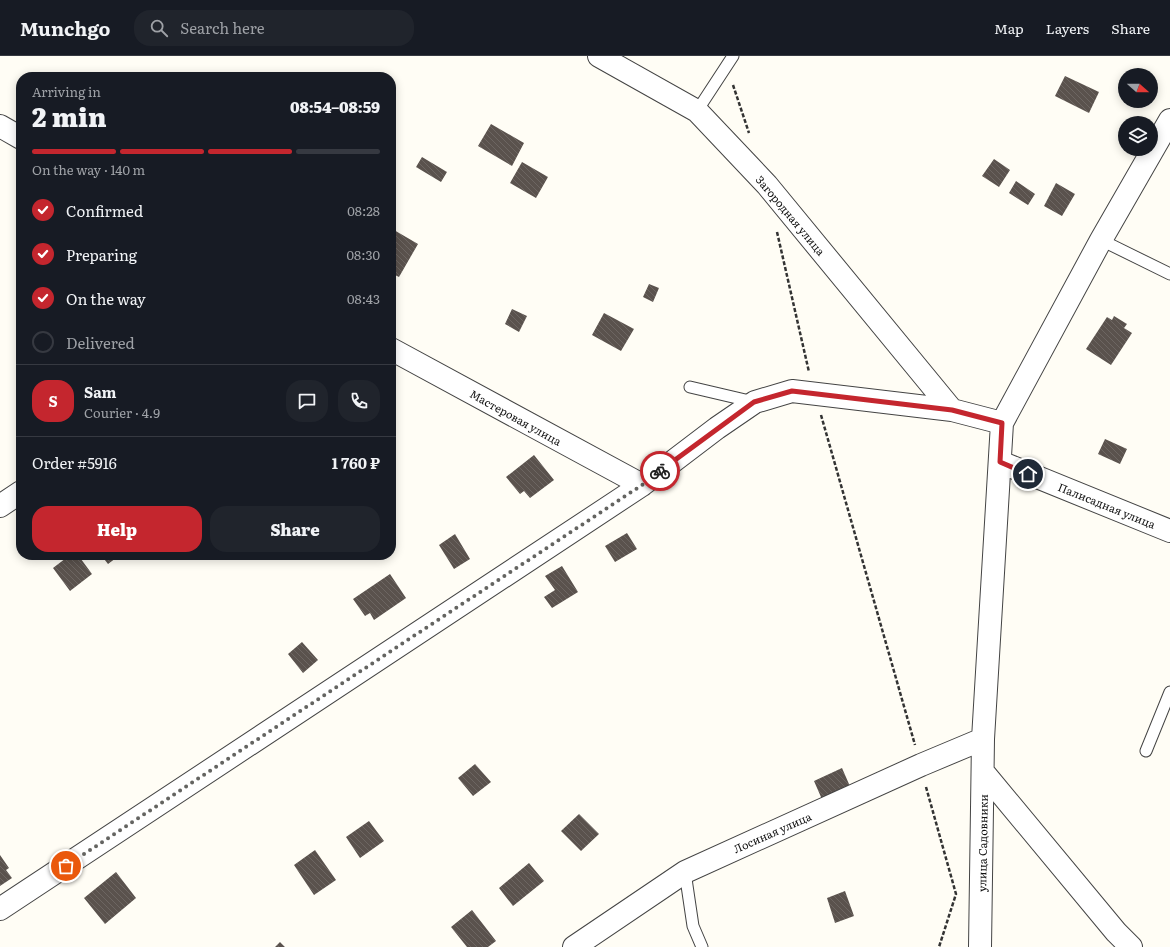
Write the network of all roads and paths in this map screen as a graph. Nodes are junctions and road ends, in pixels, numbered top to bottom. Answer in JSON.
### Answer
{"nodes":[{"id":1,"x":599,"y":56,"type":"edge"},
{"id":2,"x":733,"y":56,"type":"edge"},
{"id":3,"x":727,"y":66,"type":"junction"},
{"id":4,"x":697,"y":111,"type":"junction"},
{"id":5,"x":1170,"y":120,"type":"edge"},
{"id":6,"x":0,"y":126,"type":"edge"},
{"id":7,"x":16,"y":135,"type":"edge"},
{"id":8,"x":752,"y":141,"type":"dead end"},
{"id":9,"x":776,"y":224,"type":"dead end"},
{"id":10,"x":1101,"y":240,"type":"junction"},
{"id":11,"x":1170,"y":274,"type":"edge"},
{"id":12,"x":396,"y":352,"type":"edge"},
{"id":13,"x":690,"y":387,"type":"dead end"},
{"id":14,"x":814,"y":394,"type":"junction"},
{"id":15,"x":754,"y":402,"type":"junction"},
{"id":16,"x":952,"y":410,"type":"junction"},
{"id":17,"x":1002,"y":423,"type":"junction"},
{"id":18,"x":1000,"y":462,"type":"junction"},
{"id":19,"x":642,"y":485,"type":"junction"},
{"id":20,"x":16,"y":495,"type":"edge"},
{"id":21,"x":0,"y":506,"type":"edge"},
{"id":22,"x":1170,"y":531,"type":"edge"},
{"id":23,"x":1170,"y":692,"type":"edge"},
{"id":24,"x":983,"y":739,"type":"junction"},
{"id":25,"x":1146,"y":751,"type":"dead end"},
{"id":26,"x":921,"y":765,"type":"junction"},
{"id":27,"x":984,"y":772,"type":"junction"},
{"id":28,"x":685,"y":872,"type":"junction"},
{"id":29,"x":0,"y":909,"type":"edge"},
{"id":30,"x":574,"y":947,"type":"edge"},
{"id":31,"x":702,"y":947,"type":"edge"},
{"id":32,"x":939,"y":947,"type":"edge"},
{"id":33,"x":980,"y":947,"type":"edge"},
{"id":34,"x":1131,"y":947,"type":"edge"}],
"edges":[{"from":1,"to":4,"type":"street","name":"Загородная улица"},
{"from":2,"to":3,"type":"lane"},
{"from":3,"to":4,"type":"lane"},
{"from":3,"to":8,"type":"path"},
{"from":4,"to":16,"type":"street","name":"Загородная улица"},
{"from":5,"to":10,"type":"street"},
{"from":6,"to":7,"type":"street"},
{"from":9,"to":14,"type":"path"},
{"from":10,"to":11,"type":"lane"},
{"from":10,"to":17,"type":"street"},
{"from":12,"to":19,"type":"street","name":"Мастеровая улица"},
{"from":13,"to":15,"type":"lane"},
{"from":14,"to":15,"type":"street"},
{"from":14,"to":16,"type":"street"},
{"from":14,"to":26,"type":"path"},
{"from":15,"to":19,"type":"street"},
{"from":16,"to":17,"type":"street"},
{"from":17,"to":18,"type":"street","name":"улица Садовники"},
{"from":18,"to":22,"type":"street","name":"Палисадная улица"},
{"from":18,"to":24,"type":"street","name":"улица Садовники"},
{"from":19,"to":29,"type":"street"},
{"from":20,"to":21,"type":"street"},
{"from":23,"to":25,"type":"lane"},
{"from":24,"to":26,"type":"street","name":"Лосиная улица"},
{"from":24,"to":27,"type":"street","name":"улица Садовники"},
{"from":26,"to":28,"type":"street","name":"Лосиная улица"},
{"from":26,"to":32,"type":"path"},
{"from":27,"to":33,"type":"street","name":"улица Садовники"},
{"from":27,"to":34,"type":"street"},
{"from":28,"to":30,"type":"street","name":"Лосиная улица"},
{"from":28,"to":31,"type":"lane"}]}
